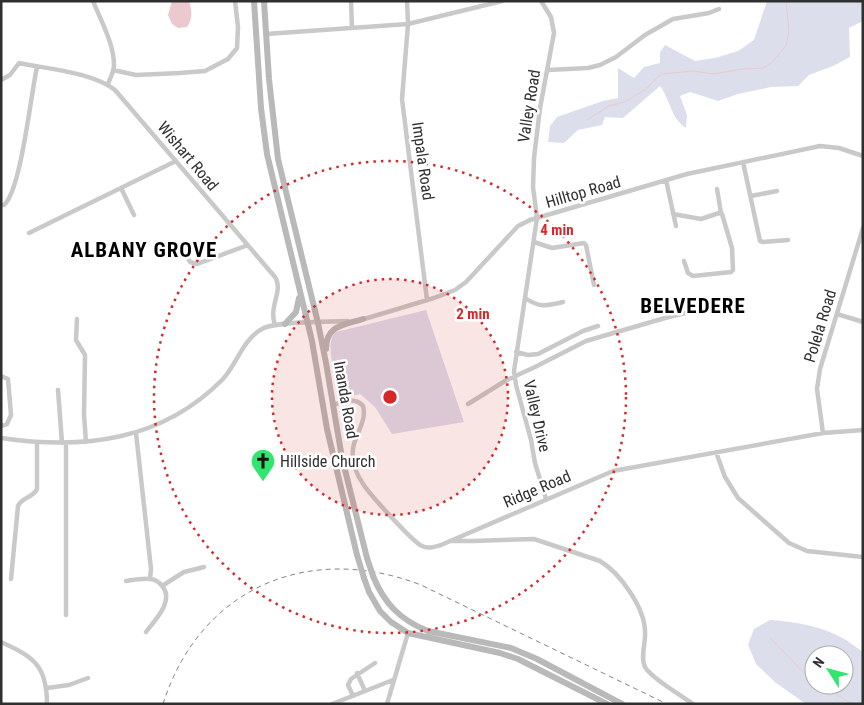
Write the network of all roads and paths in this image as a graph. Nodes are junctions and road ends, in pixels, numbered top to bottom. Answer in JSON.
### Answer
{"nodes":[{"id":1,"x":94,"y":1,"type":"edge"},
{"id":2,"x":235,"y":1,"type":"edge"},
{"id":3,"x":254,"y":1,"type":"edge"},
{"id":4,"x":264,"y":1,"type":"edge"},
{"id":5,"x":352,"y":1,"type":"edge"},
{"id":6,"x":407,"y":1,"type":"edge"},
{"id":7,"x":502,"y":1,"type":"edge"},
{"id":8,"x":541,"y":1,"type":"edge"},
{"id":9,"x":719,"y":9,"type":"dead end"},
{"id":10,"x":408,"y":24,"type":"junction"},
{"id":11,"x":352,"y":28,"type":"junction"},
{"id":12,"x":266,"y":34,"type":"junction"},
{"id":13,"x":37,"y":67,"type":"junction"},
{"id":14,"x":113,"y":70,"type":"junction"},
{"id":15,"x":548,"y":70,"type":"junction"},
{"id":16,"x":1,"y":80,"type":"edge"},
{"id":17,"x":108,"y":84,"type":"junction"},
{"id":18,"x":863,"y":156,"type":"edge"},
{"id":19,"x":176,"y":161,"type":"junction"},
{"id":20,"x":743,"y":162,"type":"junction"},
{"id":21,"x":666,"y":180,"type":"junction"},
{"id":22,"x":121,"y":188,"type":"junction"},
{"id":23,"x":717,"y":189,"type":"dead end"},
{"id":24,"x":777,"y":191,"type":"dead end"},
{"id":25,"x":751,"y":196,"type":"junction"},
{"id":26,"x":1,"y":205,"type":"edge"},
{"id":27,"x":721,"y":213,"type":"junction"},
{"id":28,"x":673,"y":214,"type":"junction"},
{"id":29,"x":134,"y":215,"type":"dead end"},
{"id":30,"x":537,"y":218,"type":"junction"},
{"id":31,"x":676,"y":226,"type":"dead end"},
{"id":32,"x":863,"y":228,"type":"edge"},
{"id":33,"x":29,"y":233,"type":"dead end"},
{"id":34,"x":788,"y":240,"type":"dead end"},
{"id":35,"x":534,"y":242,"type":"junction"},
{"id":36,"x":248,"y":245,"type":"junction"},
{"id":37,"x":181,"y":246,"type":"dead end"},
{"id":38,"x":684,"y":261,"type":"dead end"},
{"id":39,"x":594,"y":285,"type":"dead end"},
{"id":40,"x":300,"y":290,"type":"junction"},
{"id":41,"x":525,"y":298,"type":"junction"},
{"id":42,"x":427,"y":300,"type":"junction"},
{"id":43,"x":563,"y":302,"type":"dead end"},
{"id":44,"x":706,"y":308,"type":"dead end"},
{"id":45,"x":837,"y":314,"type":"junction"},
{"id":46,"x":78,"y":319,"type":"dead end"},
{"id":47,"x":363,"y":319,"type":"junction"},
{"id":48,"x":863,"y":322,"type":"edge"},
{"id":49,"x":318,"y":323,"type":"junction"},
{"id":50,"x":285,"y":324,"type":"junction"},
{"id":51,"x":308,"y":324,"type":"junction"},
{"id":52,"x":275,"y":325,"type":"junction"},
{"id":53,"x":598,"y":326,"type":"dead end"},
{"id":54,"x":516,"y":352,"type":"junction"},
{"id":55,"x":326,"y":363,"type":"junction"},
{"id":56,"x":1,"y":376,"type":"edge"},
{"id":57,"x":514,"y":377,"type":"junction"},
{"id":58,"x":58,"y":390,"type":"dead end"},
{"id":59,"x":468,"y":404,"type":"dead end"},
{"id":60,"x":333,"y":405,"type":"junction"},
{"id":61,"x":1,"y":426,"type":"edge"},
{"id":62,"x":863,"y":430,"type":"edge"},
{"id":63,"x":136,"y":433,"type":"junction"},
{"id":64,"x":823,"y":433,"type":"junction"},
{"id":65,"x":1,"y":438,"type":"edge"},
{"id":66,"x":86,"y":442,"type":"junction"},
{"id":67,"x":37,"y":443,"type":"junction"},
{"id":68,"x":64,"y":443,"type":"junction"},
{"id":69,"x":716,"y":452,"type":"junction"},
{"id":70,"x":546,"y":499,"type":"junction"},
{"id":71,"x":450,"y":540,"type":"junction"},
{"id":72,"x":863,"y":557,"type":"edge"},
{"id":73,"x":204,"y":567,"type":"dead end"},
{"id":74,"x":11,"y":578,"type":"dead end"},
{"id":75,"x":150,"y":579,"type":"junction"},
{"id":76,"x":126,"y":581,"type":"dead end"},
{"id":77,"x":162,"y":586,"type":"junction"},
{"id":78,"x":66,"y":615,"type":"dead end"},
{"id":79,"x":146,"y":632,"type":"dead end"},
{"id":80,"x":408,"y":633,"type":"junction"},
{"id":81,"x":1,"y":642,"type":"edge"},
{"id":82,"x":376,"y":663,"type":"dead end"},
{"id":83,"x":357,"y":673,"type":"junction"},
{"id":84,"x":88,"y":678,"type":"dead end"},
{"id":85,"x":394,"y":680,"type":"junction"},
{"id":86,"x":47,"y":688,"type":"junction"},
{"id":87,"x":365,"y":691,"type":"junction"},
{"id":88,"x":353,"y":696,"type":"junction"},
{"id":89,"x":47,"y":704,"type":"edge"},
{"id":90,"x":332,"y":704,"type":"edge"},
{"id":91,"x":387,"y":704,"type":"edge"},
{"id":92,"x":607,"y":704,"type":"edge"},
{"id":93,"x":622,"y":704,"type":"edge"},
{"id":94,"x":693,"y":704,"type":"edge"}],
"edges":[{"from":1,"to":14,"type":"street"},
{"from":2,"to":14,"type":"street"},
{"from":3,"to":40,"type":"main road","name":"Inanda Road"},
{"from":4,"to":12,"type":"main road","name":"Inanda Road"},
{"from":5,"to":11,"type":"street"},
{"from":6,"to":10,"type":"street","name":"Impala Road"},
{"from":7,"to":10,"type":"street"},
{"from":8,"to":15,"type":"street","name":"Valley Road"},
{"from":9,"to":15,"type":"street"},
{"from":10,"to":11,"type":"street"},
{"from":10,"to":42,"type":"street","name":"Impala Road"},
{"from":11,"to":12,"type":"street"},
{"from":12,"to":49,"type":"main road","name":"Inanda Road"},
{"from":13,"to":16,"type":"street","name":"Wishart Road"},
{"from":13,"to":17,"type":"street","name":"Wishart Road"},
{"from":13,"to":26,"type":"street"},
{"from":14,"to":17,"type":"street"},
{"from":15,"to":30,"type":"street","name":"Valley Road"},
{"from":17,"to":19,"type":"street","name":"Wishart Road"},
{"from":18,"to":20,"type":"street","name":"Hilltop Road"},
{"from":19,"to":22,"type":"street"},
{"from":19,"to":36,"type":"street","name":"Wishart Road"},
{"from":20,"to":21,"type":"street","name":"Hilltop Road"},
{"from":20,"to":25,"type":"street"},
{"from":21,"to":28,"type":"street"},
{"from":21,"to":30,"type":"street","name":"Hilltop Road"},
{"from":22,"to":29,"type":"street"},
{"from":22,"to":33,"type":"street"},
{"from":23,"to":27,"type":"street"},
{"from":24,"to":25,"type":"street"},
{"from":25,"to":34,"type":"street"},
{"from":27,"to":28,"type":"street"},
{"from":27,"to":38,"type":"street"},
{"from":28,"to":31,"type":"street"},
{"from":30,"to":35,"type":"street","name":"Valley Drive"},
{"from":30,"to":42,"type":"street","name":"Hilltop Road"},
{"from":32,"to":45,"type":"street","name":"Polela Road"},
{"from":35,"to":39,"type":"street"},
{"from":35,"to":41,"type":"street","name":"Valley Drive"},
{"from":36,"to":37,"type":"street"},
{"from":36,"to":52,"type":"street","name":"Wishart Road"},
{"from":40,"to":50,"type":"main road"},
{"from":40,"to":51,"type":"main road","name":"Inanda Road"},
{"from":41,"to":43,"type":"street"},
{"from":41,"to":54,"type":"street","name":"Valley Drive"},
{"from":42,"to":47,"type":"street","name":"Hilltop Road"},
{"from":44,"to":57,"type":"street"},
{"from":45,"to":48,"type":"street"},
{"from":45,"to":64,"type":"street","name":"Polela Road"},
{"from":46,"to":66,"type":"street"},
{"from":47,"to":49,"type":"street","name":"Hilltop Road"},
{"from":47,"to":55,"type":"main road"},
{"from":49,"to":51,"type":"street","name":"Hilltop Road"},
{"from":49,"to":55,"type":"main road","name":"Inanda Road"},
{"from":50,"to":51,"type":"street","name":"Hilltop Road"},
{"from":50,"to":52,"type":"street","name":"Hilltop Road"},
{"from":51,"to":80,"type":"main road","name":"Inanda Road","bridge":true},
{"from":52,"to":63,"type":"street","name":"Hilltop Road"},
{"from":53,"to":54,"type":"street"},
{"from":54,"to":57,"type":"street","name":"Valley Drive"},
{"from":55,"to":60,"type":"main road","name":"Inanda Road"},
{"from":56,"to":61,"type":"street"},
{"from":57,"to":59,"type":"street"},
{"from":57,"to":70,"type":"street","name":"Valley Drive"},
{"from":58,"to":68,"type":"street"},
{"from":60,"to":71,"type":"street","name":"Ridge Road"},
{"from":60,"to":93,"type":"main road","name":"Inanda Road","bridge":true},
{"from":62,"to":64,"type":"street","name":"Ridge Road"},
{"from":63,"to":66,"type":"street","name":"Hilltop Road"},
{"from":63,"to":75,"type":"street"},
{"from":64,"to":69,"type":"street","name":"Ridge Road"},
{"from":65,"to":67,"type":"street","name":"Hilltop Road"},
{"from":66,"to":68,"type":"street","name":"Hilltop Road"},
{"from":67,"to":68,"type":"street","name":"Hilltop Road"},
{"from":67,"to":74,"type":"street"},
{"from":68,"to":78,"type":"street"},
{"from":69,"to":70,"type":"street","name":"Ridge Road"},
{"from":69,"to":72,"type":"street"},
{"from":70,"to":71,"type":"street","name":"Ridge Road"},
{"from":71,"to":94,"type":"street"},
{"from":73,"to":77,"type":"street"},
{"from":75,"to":76,"type":"street"},
{"from":75,"to":77,"type":"street"},
{"from":77,"to":79,"type":"street"},
{"from":80,"to":85,"type":"street"},
{"from":80,"to":92,"type":"main road","name":"Inanda Road"},
{"from":81,"to":86,"type":"street"},
{"from":82,"to":83,"type":"street"},
{"from":83,"to":87,"type":"street"},
{"from":83,"to":88,"type":"street"},
{"from":84,"to":86,"type":"street"},
{"from":85,"to":87,"type":"street"},
{"from":85,"to":91,"type":"street"},
{"from":86,"to":89,"type":"street"},
{"from":87,"to":88,"type":"street"},
{"from":88,"to":90,"type":"street"}]}
